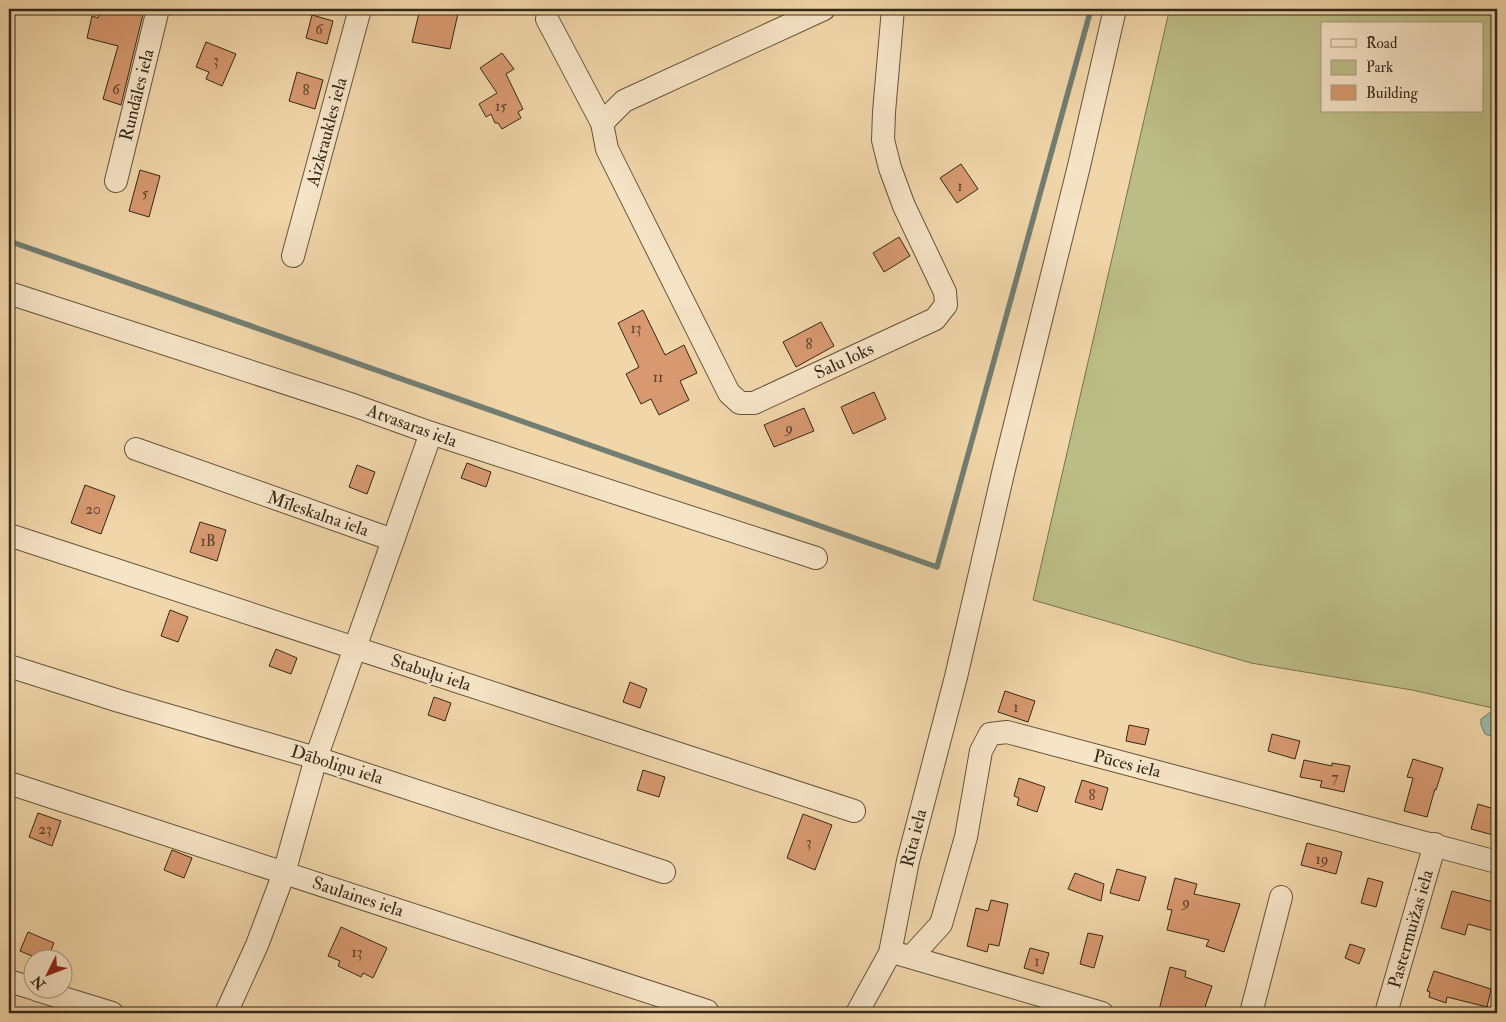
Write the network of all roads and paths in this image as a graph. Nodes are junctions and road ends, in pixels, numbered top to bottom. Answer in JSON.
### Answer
{"nodes":[{"id":1,"x":158,"y":9,"type":"edge"},
{"id":2,"x":360,"y":9,"type":"edge"},
{"id":3,"x":824,"y":9,"type":"edge"},
{"id":4,"x":893,"y":9,"type":"edge"},
{"id":5,"x":1115,"y":9,"type":"edge"},
{"id":6,"x":547,"y":20,"type":"dead end"},
{"id":7,"x":602,"y":123,"type":"junction"},
{"id":8,"x":116,"y":181,"type":"dead end"},
{"id":9,"x":293,"y":256,"type":"dead end"},
{"id":10,"x":9,"y":293,"type":"edge"},
{"id":11,"x":431,"y":433,"type":"junction"},
{"id":12,"x":136,"y":449,"type":"dead end"},
{"id":13,"x":9,"y":535,"type":"edge"},
{"id":14,"x":393,"y":540,"type":"junction"},
{"id":15,"x":816,"y":558,"type":"dead end"},
{"id":16,"x":355,"y":648,"type":"junction"},
{"id":17,"x":9,"y":666,"type":"edge"},
{"id":18,"x":316,"y":758,"type":"junction"},
{"id":19,"x":9,"y":782,"type":"edge"},
{"id":20,"x":854,"y":811,"type":"dead end"},
{"id":21,"x":1435,"y":844,"type":"junction"},
{"id":22,"x":1497,"y":862,"type":"edge"},
{"id":23,"x":664,"y":872,"type":"dead end"},
{"id":24,"x":284,"y":873,"type":"junction"},
{"id":25,"x":1281,"y":897,"type":"dead end"},
{"id":26,"x":900,"y":955,"type":"junction"},
{"id":27,"x":9,"y":981,"type":"edge"},
{"id":28,"x":22,"y":985,"type":"edge"},
{"id":29,"x":70,"y":1000,"type":"edge"},
{"id":30,"x":707,"y":1011,"type":"dead end"},
{"id":31,"x":112,"y":1013,"type":"edge"},
{"id":32,"x":226,"y":1013,"type":"edge"},
{"id":33,"x":857,"y":1013,"type":"edge"},
{"id":34,"x":1102,"y":1013,"type":"edge"},
{"id":35,"x":1251,"y":1013,"type":"edge"},
{"id":36,"x":1386,"y":1013,"type":"edge"}],
"edges":[{"from":1,"to":8,"type":"street","name":"Rundāles iela"},
{"from":2,"to":9,"type":"street","name":"Aizkraukles iela"},
{"from":3,"to":7,"type":"street"},
{"from":4,"to":7,"type":"street","name":"Salu loks"},
{"from":5,"to":26,"type":"street","name":"Rīta iela"},
{"from":6,"to":7,"type":"street","name":"Salu loks"},
{"from":10,"to":11,"type":"street","name":"Atvasaras iela"},
{"from":11,"to":14,"type":"street"},
{"from":11,"to":15,"type":"street","name":"Atvasaras iela"},
{"from":12,"to":14,"type":"street","name":"Mīleskalna iela"},
{"from":13,"to":16,"type":"street","name":"Stabuļu iela"},
{"from":14,"to":16,"type":"street"},
{"from":16,"to":18,"type":"street"},
{"from":16,"to":20,"type":"street","name":"Stabuļu iela"},
{"from":17,"to":18,"type":"street","name":"Dāboliņu iela"},
{"from":18,"to":23,"type":"street","name":"Dāboliņu iela"},
{"from":18,"to":24,"type":"street"},
{"from":19,"to":24,"type":"street","name":"Saulaines iela"},
{"from":21,"to":22,"type":"street","name":"Pūces iela"},
{"from":21,"to":26,"type":"street","name":"Pūces iela"},
{"from":21,"to":36,"type":"street","name":"Pastermuižas iela"},
{"from":24,"to":30,"type":"street","name":"Saulaines iela"},
{"from":24,"to":32,"type":"street"},
{"from":25,"to":35,"type":"street"},
{"from":26,"to":33,"type":"street","name":"Rīta iela"},
{"from":26,"to":34,"type":"street"},
{"from":27,"to":28,"type":"street"},
{"from":29,"to":31,"type":"street"}]}
